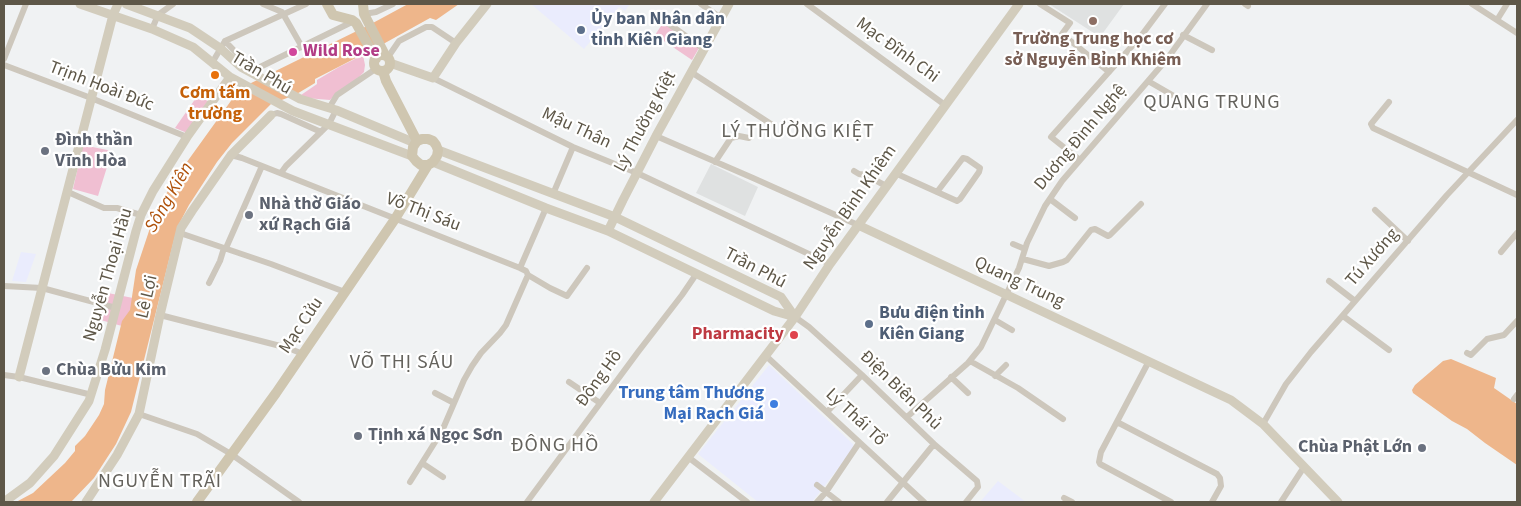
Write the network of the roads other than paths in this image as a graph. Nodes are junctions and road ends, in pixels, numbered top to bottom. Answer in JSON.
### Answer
{"nodes":[{"id":1,"x":26,"y":4,"type":"edge"},
{"id":2,"x":80,"y":4,"type":"edge"},
{"id":3,"x":118,"y":4,"type":"edge"},
{"id":4,"x":126,"y":4,"type":"edge"},
{"id":5,"x":173,"y":4,"type":"edge"},
{"id":6,"x":263,"y":4,"type":"edge"},
{"id":7,"x":306,"y":4,"type":"edge"},
{"id":8,"x":327,"y":4,"type":"edge"},
{"id":9,"x":393,"y":4,"type":"edge"},
{"id":10,"x":487,"y":4,"type":"edge"},
{"id":11,"x":701,"y":4,"type":"edge"},
{"id":12,"x":729,"y":4,"type":"edge"},
{"id":13,"x":807,"y":4,"type":"edge"},
{"id":14,"x":1019,"y":4,"type":"edge"},
{"id":15,"x":1040,"y":4,"type":"edge"},
{"id":16,"x":1165,"y":4,"type":"edge"},
{"id":17,"x":1207,"y":4,"type":"edge"},
{"id":18,"x":1472,"y":4,"type":"edge"},
{"id":19,"x":1507,"y":4,"type":"edge"},
{"id":20,"x":364,"y":9,"type":"edge"},
{"id":21,"x":113,"y":15,"type":"junction"},
{"id":22,"x":158,"y":15,"type":"junction"},
{"id":23,"x":283,"y":15,"type":"junction"},
{"id":24,"x":344,"y":18,"type":"junction"},
{"id":25,"x":722,"y":18,"type":"junction"},
{"id":26,"x":662,"y":19,"type":"dead end"},
{"id":27,"x":1496,"y":20,"type":"junction"},
{"id":28,"x":355,"y":22,"type":"junction"},
{"id":29,"x":152,"y":29,"type":"junction"},
{"id":30,"x":1517,"y":33,"type":"edge"},
{"id":31,"x":1183,"y":35,"type":"junction"},
{"id":32,"x":456,"y":43,"type":"junction"},
{"id":33,"x":222,"y":45,"type":"junction"},
{"id":34,"x":302,"y":47,"type":"junction"},
{"id":35,"x":704,"y":49,"type":"junction"},
{"id":36,"x":1212,"y":50,"type":"dead end"},
{"id":37,"x":4,"y":59,"type":"edge"},
{"id":38,"x":381,"y":60,"type":"junction"},
{"id":39,"x":212,"y":62,"type":"junction"},
{"id":40,"x":4,"y":65,"type":"edge"},
{"id":41,"x":691,"y":72,"type":"junction"},
{"id":42,"x":1109,"y":72,"type":"junction"},
{"id":43,"x":433,"y":78,"type":"junction"},
{"id":44,"x":233,"y":79,"type":"junction"},
{"id":45,"x":1148,"y":81,"type":"junction"},
{"id":46,"x":1174,"y":96,"type":"dead end"},
{"id":47,"x":92,"y":98,"type":"junction"},
{"id":48,"x":1389,"y":102,"type":"dead end"},
{"id":49,"x":945,"y":105,"type":"junction"},
{"id":50,"x":332,"y":109,"type":"junction"},
{"id":51,"x":271,"y":116,"type":"joint"},
{"id":52,"x":1517,"y":120,"type":"edge"},
{"id":53,"x":330,"y":124,"type":"junction"},
{"id":54,"x":771,"y":124,"type":"dead end"},
{"id":55,"x":321,"y":132,"type":"junction"},
{"id":56,"x":656,"y":136,"type":"junction"},
{"id":57,"x":187,"y":137,"type":"junction"},
{"id":58,"x":749,"y":138,"type":"dead end"},
{"id":59,"x":416,"y":142,"type":"junction"},
{"id":60,"x":573,"y":147,"type":"junction"},
{"id":61,"x":438,"y":150,"type":"junction"},
{"id":62,"x":231,"y":155,"type":"junction"},
{"id":63,"x":412,"y":156,"type":"junction"},
{"id":64,"x":1080,"y":160,"type":"junction"},
{"id":65,"x":716,"y":162,"type":"junction"},
{"id":66,"x":431,"y":163,"type":"junction"},
{"id":67,"x":262,"y":166,"type":"junction"},
{"id":68,"x":854,"y":171,"type":"dead end"},
{"id":69,"x":1469,"y":171,"type":"junction"},
{"id":70,"x":281,"y":173,"type":"junction"},
{"id":71,"x":637,"y":173,"type":"junction"},
{"id":72,"x":895,"y":174,"type":"junction"},
{"id":73,"x":886,"y":186,"type":"junction"},
{"id":74,"x":68,"y":192,"type":"junction"},
{"id":75,"x":937,"y":192,"type":"junction"},
{"id":76,"x":553,"y":194,"type":"junction"},
{"id":77,"x":1517,"y":194,"type":"edge"},
{"id":78,"x":1050,"y":199,"type":"junction"},
{"id":79,"x":1141,"y":204,"type":"dead end"},
{"id":80,"x":546,"y":208,"type":"junction"},
{"id":81,"x":1375,"y":210,"type":"dead end"},
{"id":82,"x":141,"y":215,"type":"junction"},
{"id":83,"x":615,"y":217,"type":"junction"},
{"id":84,"x":1075,"y":218,"type":"dead end"},
{"id":85,"x":395,"y":219,"type":"junction"},
{"id":86,"x":858,"y":225,"type":"junction"},
{"id":87,"x":608,"y":231,"type":"junction"},
{"id":88,"x":180,"y":233,"type":"junction"},
{"id":89,"x":1517,"y":233,"type":"edge"},
{"id":90,"x":1408,"y":240,"type":"junction"},
{"id":91,"x":1013,"y":244,"type":"dead end"},
{"id":92,"x":225,"y":248,"type":"junction"},
{"id":93,"x":1025,"y":249,"type":"junction"},
{"id":94,"x":1501,"y":252,"type":"dead end"},
{"id":95,"x":690,"y":254,"type":"junction"},
{"id":96,"x":1023,"y":259,"type":"junction"},
{"id":97,"x":830,"y":264,"type":"junction"},
{"id":98,"x":683,"y":267,"type":"junction"},
{"id":99,"x":520,"y":268,"type":"junction"},
{"id":100,"x":587,"y":268,"type":"dead end"},
{"id":101,"x":696,"y":273,"type":"junction"},
{"id":102,"x":528,"y":275,"type":"junction"},
{"id":103,"x":1329,"y":280,"type":"dead end"},
{"id":104,"x":210,"y":283,"type":"dead end"},
{"id":105,"x":4,"y":286,"type":"edge"},
{"id":106,"x":42,"y":288,"type":"junction"},
{"id":107,"x":345,"y":292,"type":"junction"},
{"id":108,"x":1007,"y":295,"type":"junction"},
{"id":109,"x":1355,"y":301,"type":"junction"},
{"id":110,"x":116,"y":308,"type":"junction"},
{"id":111,"x":160,"y":315,"type":"junction"},
{"id":112,"x":1343,"y":316,"type":"junction"},
{"id":113,"x":795,"y":318,"type":"junction"},
{"id":114,"x":995,"y":320,"type":"junction"},
{"id":115,"x":1517,"y":322,"type":"edge"},
{"id":116,"x":1012,"y":330,"type":"dead end"},
{"id":117,"x":1389,"y":350,"type":"dead end"},
{"id":118,"x":1467,"y":353,"type":"dead end"},
{"id":119,"x":303,"y":354,"type":"junction"},
{"id":120,"x":766,"y":356,"type":"junction"},
{"id":121,"x":1149,"y":360,"type":"junction"},
{"id":122,"x":970,"y":361,"type":"junction"},
{"id":123,"x":1006,"y":365,"type":"dead end"},
{"id":124,"x":4,"y":375,"type":"edge"},
{"id":125,"x":862,"y":375,"type":"junction"},
{"id":126,"x":995,"y":376,"type":"junction"},
{"id":127,"x":19,"y":377,"type":"junction"},
{"id":128,"x":951,"y":377,"type":"junction"},
{"id":129,"x":568,"y":382,"type":"dead end"},
{"id":130,"x":435,"y":393,"type":"dead end"},
{"id":131,"x":968,"y":393,"type":"dead end"},
{"id":132,"x":92,"y":395,"type":"junction"},
{"id":133,"x":454,"y":403,"type":"junction"},
{"id":134,"x":600,"y":404,"type":"junction"},
{"id":135,"x":827,"y":412,"type":"junction"},
{"id":136,"x":139,"y":414,"type":"junction"},
{"id":137,"x":907,"y":417,"type":"junction"},
{"id":138,"x":1063,"y":419,"type":"dead end"},
{"id":139,"x":1117,"y":422,"type":"junction"},
{"id":140,"x":1263,"y":424,"type":"junction"},
{"id":141,"x":859,"y":443,"type":"junction"},
{"id":142,"x":934,"y":444,"type":"junction"},
{"id":143,"x":230,"y":454,"type":"junction"},
{"id":144,"x":688,"y":458,"type":"junction"},
{"id":145,"x":422,"y":463,"type":"junction"},
{"id":146,"x":1304,"y":467,"type":"junction"},
{"id":147,"x":443,"y":477,"type":"dead end"},
{"id":148,"x":410,"y":482,"type":"dead end"},
{"id":149,"x":903,"y":482,"type":"junction"},
{"id":150,"x":817,"y":485,"type":"dead end"},
{"id":151,"x":826,"y":492,"type":"junction"},
{"id":152,"x":1064,"y":498,"type":"dead end"},
{"id":153,"x":659,"y":500,"type":"edge"},
{"id":154,"x":4,"y":502,"type":"edge"},
{"id":155,"x":86,"y":502,"type":"edge"},
{"id":156,"x":197,"y":502,"type":"edge"},
{"id":157,"x":299,"y":502,"type":"edge"},
{"id":158,"x":527,"y":502,"type":"edge"},
{"id":159,"x":746,"y":502,"type":"edge"},
{"id":160,"x":817,"y":502,"type":"edge"},
{"id":161,"x":839,"y":502,"type":"edge"},
{"id":162,"x":886,"y":502,"type":"edge"},
{"id":163,"x":924,"y":502,"type":"edge"},
{"id":164,"x":966,"y":502,"type":"edge"},
{"id":165,"x":1072,"y":502,"type":"edge"},
{"id":166,"x":1171,"y":502,"type":"edge"},
{"id":167,"x":1212,"y":502,"type":"edge"},
{"id":168,"x":1281,"y":502,"type":"edge"},
{"id":169,"x":1338,"y":502,"type":"edge"}],
"edges":[{"from":1,"to":37,"type":"street"},
{"from":2,"to":21,"type":"street","name":"Trần Phú"},
{"from":3,"to":21,"type":"street"},
{"from":4,"to":22,"type":"street","name":"Trần Phú"},
{"from":5,"to":22,"type":"street"},
{"from":6,"to":23,"type":"street"},
{"from":7,"to":23,"type":"street"},
{"from":8,"to":24,"type":"main road"},
{"from":9,"to":20,"type":"street"},
{"from":10,"to":32,"type":"street"},
{"from":11,"to":25,"type":"street"},
{"from":12,"to":25,"type":"street","name":"Lý Thường Kiệt"},
{"from":13,"to":49,"type":"street","name":"Mạc Đĩnh Chi"},
{"from":14,"to":49,"type":"street","name":"Nguyễn Bỉnh Khiêm"},
{"from":15,"to":42,"type":"street"},
{"from":16,"to":42,"type":"street"},
{"from":17,"to":31,"type":"street","name":"Dương Đình Nghệ"},
{"from":18,"to":27,"type":"street"},
{"from":19,"to":27,"type":"street"},
{"from":20,"to":24,"type":"main road"},
{"from":20,"to":38,"type":"main road"},
{"from":21,"to":29,"type":"street","name":"Trần Phú"},
{"from":21,"to":47,"type":"street"},
{"from":22,"to":29,"type":"street"},
{"from":22,"to":33,"type":"street","name":"Trần Phú"},
{"from":23,"to":33,"type":"street"},
{"from":23,"to":34,"type":"street"},
{"from":24,"to":28,"type":"main road"},
{"from":25,"to":35,"type":"street","name":"Lý Thường Kiệt"},
{"from":26,"to":35,"type":"street"},
{"from":27,"to":30,"type":"street"},
{"from":28,"to":34,"type":"street"},
{"from":28,"to":38,"type":"main road"},
{"from":29,"to":39,"type":"street","name":"Trần Phú"},
{"from":31,"to":36,"type":"street"},
{"from":31,"to":45,"type":"street","name":"Dương Đình Nghệ"},
{"from":32,"to":38,"type":"street"},
{"from":32,"to":43,"type":"street"},
{"from":33,"to":34,"type":"street"},
{"from":33,"to":39,"type":"street"},
{"from":33,"to":50,"type":"street","name":"Trần Phú"},
{"from":35,"to":41,"type":"street","name":"Lý Thường Kiệt"},
{"from":38,"to":43,"type":"street","name":"Mậu Thân"},
{"from":38,"to":50,"type":"street"},
{"from":38,"to":59,"type":"main road"},
{"from":39,"to":44,"type":"street","name":"Trần Phú"},
{"from":40,"to":47,"type":"street","name":"Trịnh Hoài Đức"},
{"from":41,"to":54,"type":"street"},
{"from":41,"to":56,"type":"street","name":"Lý Thường Kiệt"},
{"from":42,"to":64,"type":"street"},
{"from":43,"to":60,"type":"street","name":"Mậu Thân"},
{"from":44,"to":53,"type":"street","name":"Trần Phú"},
{"from":44,"to":57,"type":"street","name":"Nguyễn Thoại Hầu"},
{"from":45,"to":46,"type":"street"},
{"from":45,"to":64,"type":"street","name":"Dương Đình Nghệ"},
{"from":47,"to":57,"type":"street","name":"Trịnh Hoài Đức"},
{"from":47,"to":74,"type":"street"},
{"from":48,"to":69,"type":"street"},
{"from":49,"to":72,"type":"street","name":"Nguyễn Bỉnh Khiêm"},
{"from":50,"to":53,"type":"street"},
{"from":50,"to":59,"type":"street","name":"Trần Phú"},
{"from":51,"to":55,"type":"street"},
{"from":51,"to":62,"type":"street","name":"Lê Lợi"},
{"from":52,"to":69,"type":"street","name":"Tú Xương"},
{"from":53,"to":55,"type":"street"},
{"from":53,"to":63,"type":"street","name":"Trần Phú"},
{"from":55,"to":70,"type":"street"},
{"from":56,"to":65,"type":"street","name":"Quang Trung"},
{"from":56,"to":71,"type":"street","name":"Lý Thường Kiệt"},
{"from":57,"to":82,"type":"street","name":"Nguyễn Thoại Hầu"},
{"from":58,"to":65,"type":"street"},
{"from":59,"to":61,"type":"main road","name":"Trần Phú"},
{"from":59,"to":63,"type":"main road"},
{"from":60,"to":71,"type":"street","name":"Mậu Thân"},
{"from":60,"to":76,"type":"street"},
{"from":61,"to":66,"type":"main road"},
{"from":61,"to":76,"type":"street","name":"Trần Phú"},
{"from":62,"to":67,"type":"street","name":"Võ Thị Sáu"},
{"from":62,"to":88,"type":"street","name":"Lê Lợi"},
{"from":63,"to":66,"type":"main road","name":"Trần Phú"},
{"from":64,"to":78,"type":"street","name":"Dương Đình Nghệ"},
{"from":65,"to":86,"type":"street","name":"Quang Trung"},
{"from":66,"to":80,"type":"street","name":"Trần Phú"},
{"from":66,"to":85,"type":"main road","name":"Mạc Cửu"},
{"from":67,"to":70,"type":"street","name":"Võ Thị Sáu"},
{"from":67,"to":92,"type":"street"},
{"from":68,"to":73,"type":"street"},
{"from":69,"to":77,"type":"street"},
{"from":69,"to":90,"type":"street","name":"Tú Xương"},
{"from":70,"to":85,"type":"street","name":"Võ Thị Sáu"},
{"from":71,"to":83,"type":"street","name":"Lý Thường Kiệt"},
{"from":71,"to":97,"type":"street","name":"Mậu Thân"},
{"from":72,"to":73,"type":"street","name":"Nguyễn Bỉnh Khiêm"},
{"from":72,"to":75,"type":"street"},
{"from":73,"to":86,"type":"street","name":"Nguyễn Bỉnh Khiêm"},
{"from":74,"to":82,"type":"street"},
{"from":74,"to":106,"type":"street"},
{"from":75,"to":75,"type":"street"},
{"from":76,"to":80,"type":"street"},
{"from":76,"to":83,"type":"street","name":"Trần Phú"},
{"from":78,"to":84,"type":"street"},
{"from":78,"to":93,"type":"street","name":"Dương Đình Nghệ"},
{"from":79,"to":96,"type":"street"},
{"from":80,"to":87,"type":"street","name":"Trần Phú"},
{"from":80,"to":99,"type":"street"},
{"from":81,"to":90,"type":"street"},
{"from":82,"to":110,"type":"street","name":"Nguyễn Thoại Hầu"},
{"from":83,"to":87,"type":"street","name":"Lý Thường Kiệt"},
{"from":83,"to":95,"type":"street","name":"Trần Phú"},
{"from":85,"to":99,"type":"street","name":"Võ Thị Sáu"},
{"from":85,"to":107,"type":"main road","name":"Mạc Cửu"},
{"from":86,"to":97,"type":"street","name":"Nguyễn Bỉnh Khiêm"},
{"from":86,"to":108,"type":"street","name":"Quang Trung"},
{"from":87,"to":98,"type":"street","name":"Trần Phú"},
{"from":88,"to":92,"type":"street"},
{"from":88,"to":111,"type":"street","name":"Lê Lợi"},
{"from":89,"to":94,"type":"street"},
{"from":90,"to":109,"type":"street","name":"Tú Xương"},
{"from":91,"to":93,"type":"street"},
{"from":92,"to":104,"type":"street"},
{"from":92,"to":107,"type":"street"},
{"from":93,"to":96,"type":"street","name":"Dương Đình Nghệ"},
{"from":95,"to":98,"type":"street"},
{"from":95,"to":113,"type":"street","name":"Trần Phú"},
{"from":96,"to":108,"type":"street","name":"Dương Đình Nghệ"},
{"from":97,"to":113,"type":"street","name":"Nguyễn Bỉnh Khiêm"},
{"from":98,"to":101,"type":"street","name":"Trần Phú"},
{"from":99,"to":102,"type":"street","name":"Võ Thị Sáu"},
{"from":100,"to":102,"type":"street","name":"Võ Thị Sáu"},
{"from":101,"to":113,"type":"street","name":"Trần Phú"},
{"from":101,"to":134,"type":"street","name":"Đông Hồ"},
{"from":102,"to":133,"type":"street"},
{"from":103,"to":109,"type":"street"},
{"from":105,"to":106,"type":"street"},
{"from":106,"to":110,"type":"street"},
{"from":106,"to":127,"type":"street"},
{"from":107,"to":119,"type":"main road","name":"Mạc Cửu"},
{"from":108,"to":114,"type":"street","name":"Dương Đình Nghệ"},
{"from":108,"to":121,"type":"street","name":"Quang Trung"},
{"from":109,"to":112,"type":"street","name":"Tú Xương"},
{"from":110,"to":132,"type":"street","name":"Nguyễn Thoại Hầu"},
{"from":111,"to":119,"type":"street"},
{"from":111,"to":136,"type":"street","name":"Lê Lợi"},
{"from":112,"to":117,"type":"street"},
{"from":112,"to":140,"type":"street","name":"Tú Xương"},
{"from":113,"to":120,"type":"street","name":"Nguyễn Bỉnh Khiêm"},
{"from":113,"to":125,"type":"street","name":"Điện Biên Phủ"},
{"from":114,"to":116,"type":"street"},
{"from":114,"to":122,"type":"street","name":"Dương Đình Nghệ"},
{"from":115,"to":118,"type":"street"},
{"from":119,"to":143,"type":"main road","name":"Mạc Cửu"},
{"from":120,"to":135,"type":"street","name":"Lý Thái Tổ"},
{"from":120,"to":144,"type":"street","name":"Nguyễn Bỉnh Khiêm"},
{"from":121,"to":139,"type":"street"},
{"from":121,"to":140,"type":"street","name":"Quang Trung"},
{"from":122,"to":126,"type":"street"},
{"from":122,"to":128,"type":"street","name":"Dương Đình Nghệ"},
{"from":123,"to":126,"type":"street"},
{"from":124,"to":127,"type":"street"},
{"from":125,"to":135,"type":"street"},
{"from":125,"to":137,"type":"street","name":"Điện Biên Phủ"},
{"from":126,"to":138,"type":"street"},
{"from":127,"to":132,"type":"street"},
{"from":128,"to":131,"type":"street"},
{"from":128,"to":137,"type":"street","name":"Dương Đình Nghệ"},
{"from":129,"to":134,"type":"street"},
{"from":130,"to":133,"type":"street"},
{"from":132,"to":154,"type":"street","name":"Nguyễn Thoại Hầu"},
{"from":133,"to":145,"type":"street"},
{"from":134,"to":158,"type":"street","name":"Đông Hồ"},
{"from":135,"to":141,"type":"street","name":"Lý Thái Tổ"},
{"from":136,"to":143,"type":"street"},
{"from":136,"to":155,"type":"street","name":"Lê Lợi"},
{"from":137,"to":142,"type":"street","name":"Điện Biên Phủ"},
{"from":139,"to":166,"type":"street"},
{"from":139,"to":167,"type":"street"},
{"from":140,"to":146,"type":"street","name":"Quang Trung"},
{"from":141,"to":149,"type":"street","name":"Lý Thái Tổ"},
{"from":141,"to":151,"type":"street"},
{"from":142,"to":149,"type":"street"},
{"from":142,"to":164,"type":"street","name":"Điện Biên Phủ"},
{"from":143,"to":156,"type":"main road","name":"Mạc Cửu"},
{"from":143,"to":157,"type":"street"},
{"from":144,"to":153,"type":"street","name":"Nguyễn Bỉnh Khiêm"},
{"from":144,"to":159,"type":"street"},
{"from":145,"to":147,"type":"street"},
{"from":145,"to":148,"type":"street"},
{"from":146,"to":168,"type":"street"},
{"from":146,"to":169,"type":"street","name":"Quang Trung"},
{"from":149,"to":162,"type":"street"},
{"from":149,"to":163,"type":"street","name":"Lý Thái Tổ"},
{"from":150,"to":151,"type":"street"},
{"from":151,"to":160,"type":"street"},
{"from":151,"to":161,"type":"street"},
{"from":152,"to":165,"type":"street"}]}
